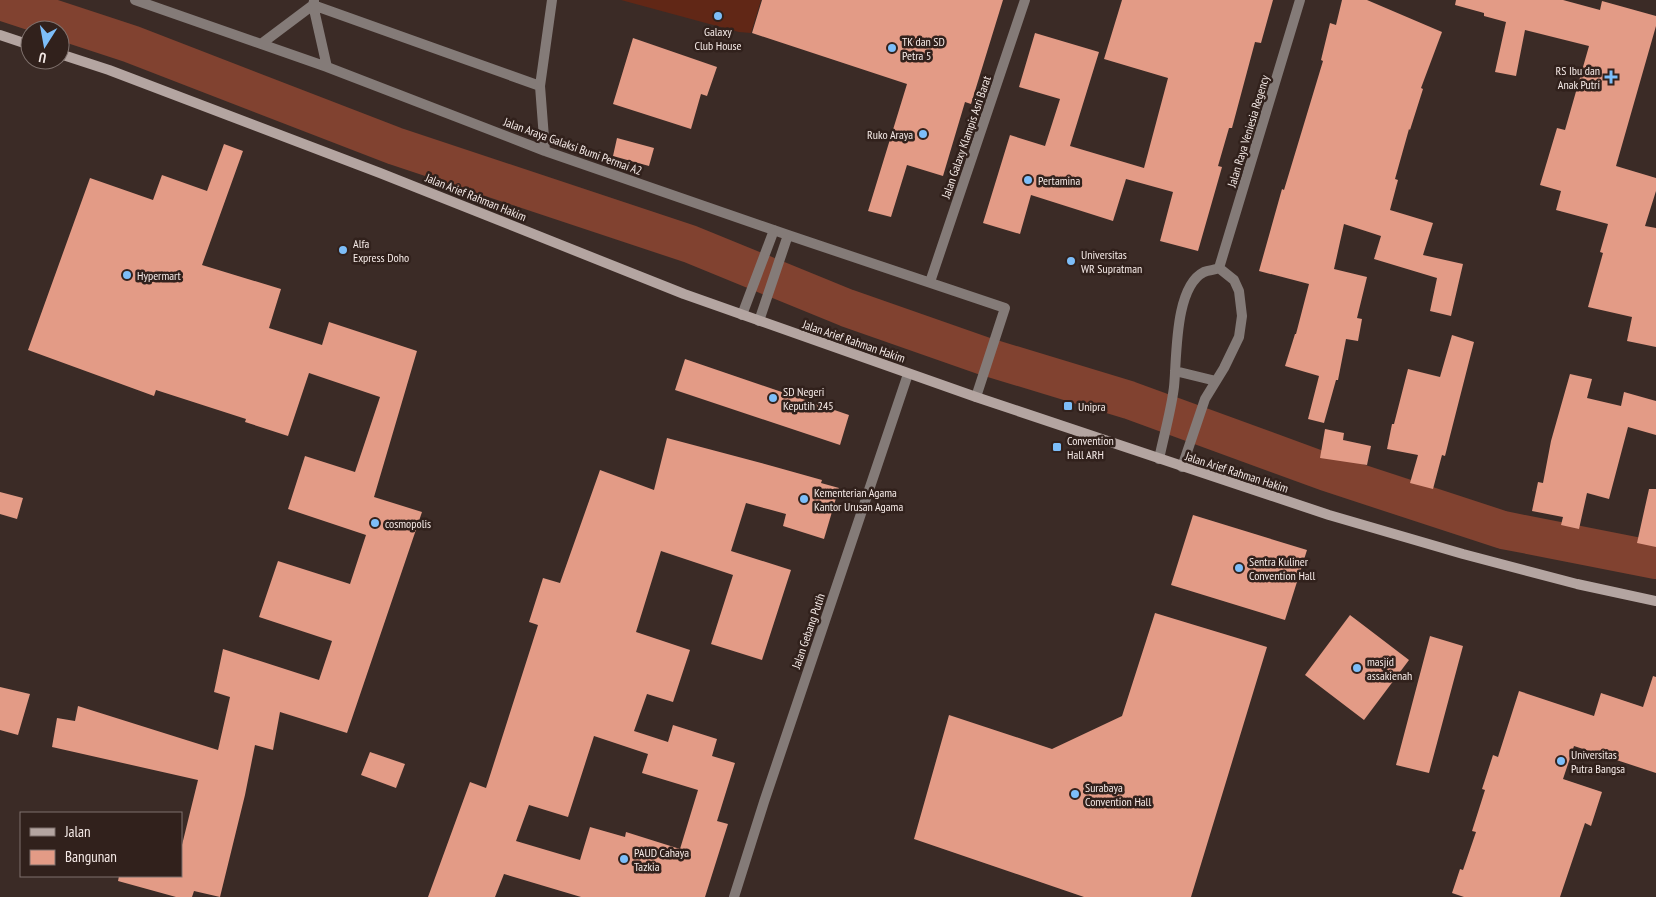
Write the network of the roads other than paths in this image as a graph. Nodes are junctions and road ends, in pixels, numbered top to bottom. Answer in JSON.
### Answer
{"nodes":[{"id":1,"x":135,"y":0,"type":"edge"},
{"id":2,"x":552,"y":0,"type":"edge"},
{"id":3,"x":1025,"y":0,"type":"edge"},
{"id":4,"x":1300,"y":0,"type":"edge"},
{"id":5,"x":314,"y":2,"type":"edge"},
{"id":6,"x":0,"y":35,"type":"edge"},
{"id":7,"x":20,"y":42,"type":"edge"},
{"id":8,"x":261,"y":44,"type":"junction"},
{"id":9,"x":70,"y":57,"type":"edge"},
{"id":10,"x":327,"y":67,"type":"junction"},
{"id":11,"x":540,"y":86,"type":"junction"},
{"id":12,"x":545,"y":151,"type":"junction"},
{"id":13,"x":774,"y":230,"type":"junction"},
{"id":14,"x":788,"y":235,"type":"junction"},
{"id":15,"x":1219,"y":268,"type":"junction"},
{"id":16,"x":930,"y":282,"type":"junction"},
{"id":17,"x":742,"y":315,"type":"junction"},
{"id":18,"x":759,"y":321,"type":"junction"},
{"id":19,"x":1175,"y":370,"type":"junction"},
{"id":20,"x":908,"y":374,"type":"junction"},
{"id":21,"x":1216,"y":381,"type":"junction"},
{"id":22,"x":976,"y":397,"type":"junction"},
{"id":23,"x":1159,"y":459,"type":"junction"},
{"id":24,"x":1182,"y":467,"type":"junction"},
{"id":25,"x":1656,"y":601,"type":"edge"},
{"id":26,"x":734,"y":897,"type":"edge"}],
"edges":[{"from":1,"to":8,"type":"street","name":"Jalan Araya Galaksi Bumi Permai A2"},
{"from":2,"to":11,"type":"street"},
{"from":3,"to":16,"type":"street","name":"Jalan Galaxy Klampis Asri Barat"},
{"from":4,"to":15,"type":"street","name":"Jalan Raya Veniesia Regency"},
{"from":5,"to":8,"type":"street"},
{"from":5,"to":10,"type":"street"},
{"from":5,"to":11,"type":"street"},
{"from":6,"to":7,"type":"main road"},
{"from":8,"to":10,"type":"street","name":"Jalan Araya Galaksi Bumi Permai A2"},
{"from":9,"to":17,"type":"main road","name":"Jalan Arief Rahman Hakim"},
{"from":10,"to":12,"type":"street","name":"Jalan Araya Galaksi Bumi Permai A2"},
{"from":11,"to":12,"type":"street"},
{"from":12,"to":13,"type":"street","name":"Jalan Araya Galaksi Bumi Permai A2"},
{"from":13,"to":14,"type":"street","name":"Jalan Araya Galaksi Bumi Permai A2"},
{"from":13,"to":17,"type":"street"},
{"from":14,"to":16,"type":"street","name":"Jalan Araya Galaksi Bumi Permai A2"},
{"from":14,"to":18,"type":"street"},
{"from":15,"to":19,"type":"street"},
{"from":15,"to":21,"type":"street"},
{"from":16,"to":22,"type":"street","name":"Jalan Araya Galaksi Bumi Permai A2"},
{"from":17,"to":18,"type":"main road","name":"Jalan Arief Rahman Hakim"},
{"from":18,"to":20,"type":"main road","name":"Jalan Arief Rahman Hakim"},
{"from":19,"to":21,"type":"street"},
{"from":19,"to":23,"type":"street"},
{"from":20,"to":22,"type":"main road","name":"Jalan Arief Rahman Hakim"},
{"from":20,"to":26,"type":"street","name":"Jalan Gebang Putih"},
{"from":21,"to":24,"type":"street"},
{"from":22,"to":23,"type":"main road","name":"Jalan Arief Rahman Hakim"},
{"from":23,"to":24,"type":"main road","name":"Jalan Arief Rahman Hakim"},
{"from":24,"to":25,"type":"main road","name":"Jalan Arief Rahman Hakim"}]}
